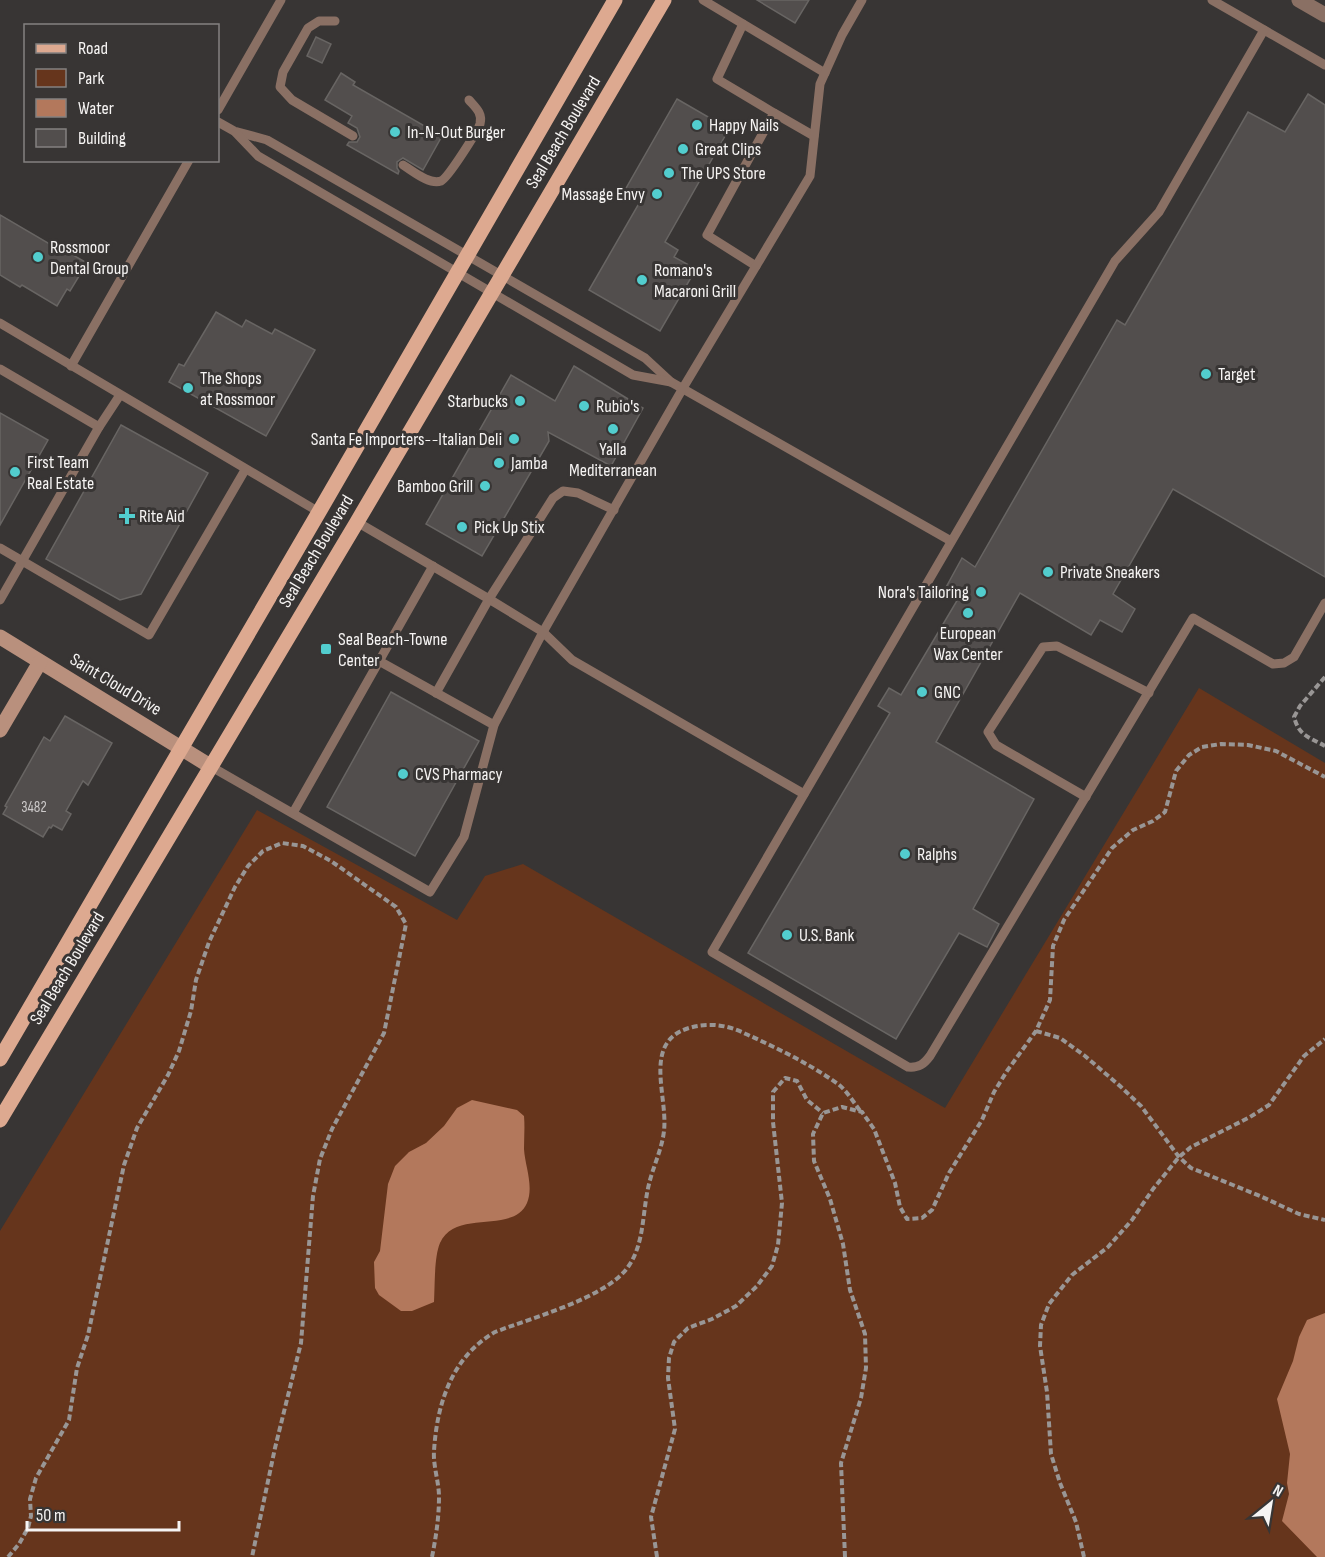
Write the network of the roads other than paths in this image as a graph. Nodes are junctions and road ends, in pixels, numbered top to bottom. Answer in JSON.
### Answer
{"nodes":[{"id":1,"x":281,"y":0,"type":"edge"},
{"id":2,"x":615,"y":0,"type":"edge"},
{"id":3,"x":664,"y":0,"type":"edge"},
{"id":4,"x":703,"y":0,"type":"edge"},
{"id":5,"x":862,"y":0,"type":"edge"},
{"id":6,"x":1212,"y":0,"type":"edge"},
{"id":7,"x":1299,"y":0,"type":"edge"},
{"id":8,"x":1325,"y":15,"type":"edge"},
{"id":9,"x":335,"y":21,"type":"dead end"},
{"id":10,"x":743,"y":24,"type":"junction"},
{"id":11,"x":1264,"y":30,"type":"junction"},
{"id":12,"x":1325,"y":65,"type":"edge"},
{"id":13,"x":825,"y":73,"type":"junction"},
{"id":14,"x":469,"y":100,"type":"dead end"},
{"id":15,"x":219,"y":109,"type":"edge"},
{"id":16,"x":774,"y":113,"type":"junction"},
{"id":17,"x":219,"y":123,"type":"edge"},
{"id":18,"x":234,"y":131,"type":"junction"},
{"id":19,"x":353,"y":136,"type":"dead end"},
{"id":20,"x":814,"y":136,"type":"junction"},
{"id":21,"x":188,"y":162,"type":"edge"},
{"id":22,"x":403,"y":165,"type":"dead end"},
{"id":23,"x":468,"y":255,"type":"junction"},
{"id":24,"x":756,"y":266,"type":"junction"},
{"id":25,"x":459,"y":272,"type":"junction"},
{"id":26,"x":502,"y":274,"type":"junction"},
{"id":27,"x":492,"y":291,"type":"junction"},
{"id":28,"x":0,"y":323,"type":"edge"},
{"id":29,"x":71,"y":366,"type":"junction"},
{"id":30,"x":0,"y":369,"type":"edge"},
{"id":31,"x":671,"y":382,"type":"junction"},
{"id":32,"x":683,"y":388,"type":"junction"},
{"id":33,"x":120,"y":395,"type":"junction"},
{"id":34,"x":99,"y":427,"type":"junction"},
{"id":35,"x":245,"y":470,"type":"junction"},
{"id":36,"x":614,"y":510,"type":"junction"},
{"id":37,"x":319,"y":512,"type":"junction"},
{"id":38,"x":357,"y":522,"type":"junction"},
{"id":39,"x":951,"y":541,"type":"junction"},
{"id":40,"x":0,"y":548,"type":"edge"},
{"id":41,"x":23,"y":562,"type":"junction"},
{"id":42,"x":433,"y":566,"type":"junction"},
{"id":43,"x":489,"y":598,"type":"junction"},
{"id":44,"x":0,"y":600,"type":"edge"},
{"id":45,"x":1325,"y":603,"type":"edge"},
{"id":46,"x":543,"y":632,"type":"junction"},
{"id":47,"x":0,"y":637,"type":"edge"},
{"id":48,"x":379,"y":661,"type":"junction"},
{"id":49,"x":40,"y":662,"type":"junction"},
{"id":50,"x":436,"y":693,"type":"junction"},
{"id":51,"x":1149,"y":693,"type":"junction"},
{"id":52,"x":494,"y":725,"type":"junction"},
{"id":53,"x":0,"y":730,"type":"edge"},
{"id":54,"x":182,"y":747,"type":"junction"},
{"id":55,"x":210,"y":766,"type":"junction"},
{"id":56,"x":804,"y":794,"type":"junction"},
{"id":57,"x":1086,"y":797,"type":"junction"},
{"id":58,"x":293,"y":813,"type":"junction"},
{"id":59,"x":0,"y":1059,"type":"edge"},
{"id":60,"x":0,"y":1120,"type":"edge"}],
"edges":[{"from":1,"to":15,"type":"lane"},
{"from":2,"to":23,"type":"main road","name":"Seal Beach Boulevard"},
{"from":3,"to":26,"type":"main road","name":"Seal Beach Boulevard"},
{"from":4,"to":10,"type":"lane"},
{"from":5,"to":13,"type":"lane"},
{"from":6,"to":11,"type":"lane"},
{"from":7,"to":8,"type":"street"},
{"from":9,"to":19,"type":"lane"},
{"from":10,"to":13,"type":"lane"},
{"from":10,"to":16,"type":"lane"},
{"from":11,"to":12,"type":"lane"},
{"from":11,"to":39,"type":"lane"},
{"from":13,"to":20,"type":"lane"},
{"from":14,"to":22,"type":"lane"},
{"from":16,"to":20,"type":"lane"},
{"from":16,"to":24,"type":"lane"},
{"from":17,"to":18,"type":"lane"},
{"from":18,"to":23,"type":"lane"},
{"from":18,"to":25,"type":"lane"},
{"from":20,"to":24,"type":"lane"},
{"from":21,"to":29,"type":"lane"},
{"from":23,"to":25,"type":"main road","name":"Seal Beach Boulevard"},
{"from":23,"to":26,"type":"lane"},
{"from":24,"to":32,"type":"lane"},
{"from":25,"to":27,"type":"lane"},
{"from":25,"to":37,"type":"main road","name":"Seal Beach Boulevard"},
{"from":26,"to":27,"type":"main road","name":"Seal Beach Boulevard"},
{"from":26,"to":31,"type":"lane"},
{"from":27,"to":31,"type":"lane"},
{"from":27,"to":38,"type":"main road","name":"Seal Beach Boulevard"},
{"from":28,"to":29,"type":"lane"},
{"from":29,"to":33,"type":"lane"},
{"from":30,"to":34,"type":"lane"},
{"from":31,"to":32,"type":"lane"},
{"from":32,"to":36,"type":"lane"},
{"from":32,"to":39,"type":"lane"},
{"from":33,"to":34,"type":"lane"},
{"from":33,"to":35,"type":"lane"},
{"from":34,"to":41,"type":"lane"},
{"from":35,"to":37,"type":"lane"},
{"from":35,"to":41,"type":"lane"},
{"from":36,"to":43,"type":"lane"},
{"from":36,"to":46,"type":"lane"},
{"from":37,"to":54,"type":"main road","name":"Seal Beach Boulevard"},
{"from":38,"to":42,"type":"lane"},
{"from":38,"to":55,"type":"main road","name":"Seal Beach Boulevard"},
{"from":39,"to":56,"type":"lane"},
{"from":40,"to":41,"type":"lane"},
{"from":41,"to":44,"type":"lane"},
{"from":42,"to":43,"type":"lane"},
{"from":42,"to":48,"type":"lane"},
{"from":43,"to":46,"type":"lane"},
{"from":43,"to":50,"type":"lane"},
{"from":45,"to":51,"type":"lane"},
{"from":46,"to":52,"type":"lane"},
{"from":46,"to":56,"type":"lane"},
{"from":47,"to":49,"type":"street","name":"Saint Cloud Drive"},
{"from":48,"to":50,"type":"lane"},
{"from":48,"to":58,"type":"lane"},
{"from":49,"to":53,"type":"street"},
{"from":49,"to":54,"type":"street","name":"Saint Cloud Drive"},
{"from":50,"to":52,"type":"lane"},
{"from":51,"to":57,"type":"lane"},
{"from":51,"to":57,"type":"lane"},
{"from":52,"to":58,"type":"lane"},
{"from":54,"to":55,"type":"street","name":"Saint Cloud Drive"},
{"from":54,"to":59,"type":"main road","name":"Seal Beach Boulevard"},
{"from":55,"to":58,"type":"lane"},
{"from":55,"to":60,"type":"main road","name":"Seal Beach Boulevard"},
{"from":56,"to":57,"type":"lane"}]}
